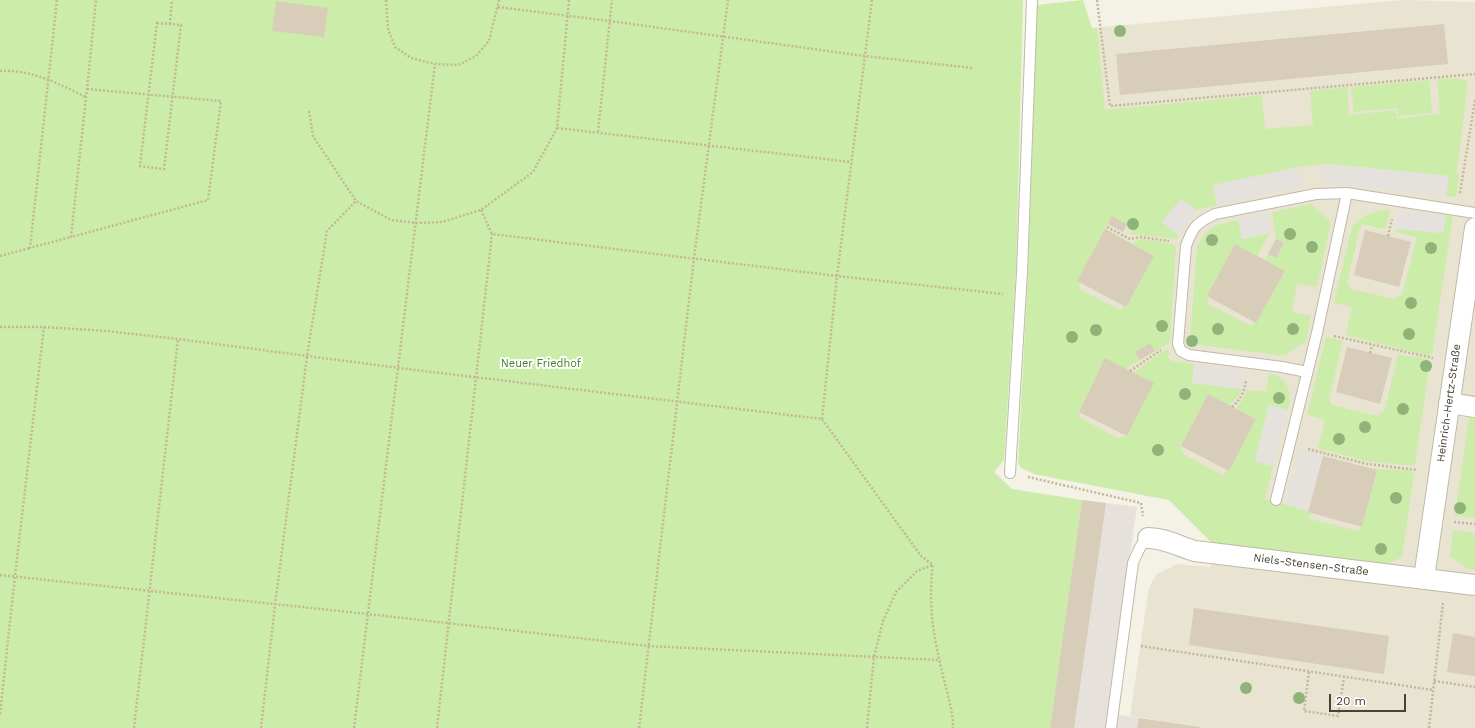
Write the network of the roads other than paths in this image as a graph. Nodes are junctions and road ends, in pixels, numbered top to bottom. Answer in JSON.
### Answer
{"nodes":[{"id":1,"x":1032,"y":0,"type":"edge"},
{"id":2,"x":1347,"y":193,"type":"junction"},
{"id":3,"x":1475,"y":213,"type":"edge"},
{"id":4,"x":1475,"y":228,"type":"edge"},
{"id":5,"x":1307,"y":372,"type":"junction"},
{"id":6,"x":1449,"y":403,"type":"junction"},
{"id":7,"x":1475,"y":407,"type":"edge"},
{"id":8,"x":1010,"y":473,"type":"dead end"},
{"id":9,"x":1276,"y":500,"type":"dead end"},
{"id":10,"x":1148,"y":538,"type":"joint"},
{"id":11,"x":1424,"y":578,"type":"junction"},
{"id":12,"x":1475,"y":585,"type":"edge"},
{"id":13,"x":1111,"y":728,"type":"edge"}],
"edges":[{"from":1,"to":8,"type":"lane"},
{"from":2,"to":3,"type":"lane"},
{"from":2,"to":5,"type":"lane"},
{"from":2,"to":5,"type":"lane"},
{"from":4,"to":6,"type":"street","name":"Heinrich-Hertz-Straße"},
{"from":5,"to":9,"type":"lane"},
{"from":6,"to":7,"type":"street"},
{"from":6,"to":11,"type":"street","name":"Heinrich-Hertz-Straße"},
{"from":10,"to":11,"type":"street","name":"Niels-Stensen-Straße"},
{"from":10,"to":13,"type":"lane"},
{"from":11,"to":12,"type":"street","name":"Niels-Stensen-Straße"}]}
